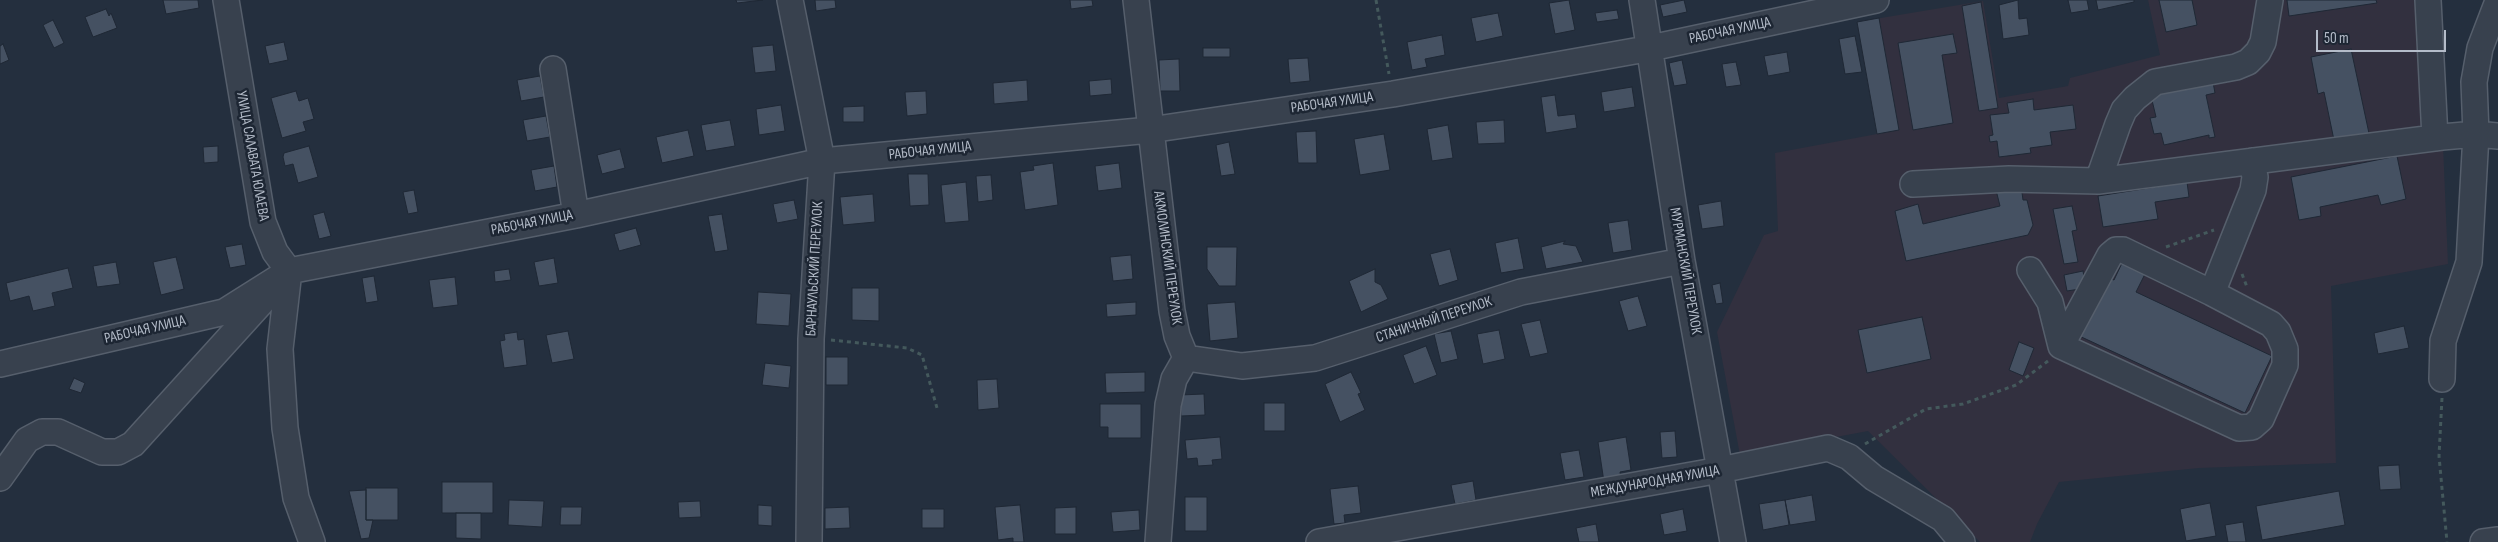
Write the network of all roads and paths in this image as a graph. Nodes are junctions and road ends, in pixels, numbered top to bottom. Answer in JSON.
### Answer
{"nodes":[{"id":1,"x":226,"y":0,"type":"edge"},
{"id":2,"x":790,"y":0,"type":"edge"},
{"id":3,"x":1136,"y":0,"type":"edge"},
{"id":4,"x":1376,"y":0,"type":"edge"},
{"id":5,"x":1642,"y":0,"type":"edge"},
{"id":6,"x":1876,"y":0,"type":"edge"},
{"id":7,"x":2270,"y":0,"type":"edge"},
{"id":8,"x":2428,"y":0,"type":"edge"},
{"id":9,"x":2498,"y":1,"type":"edge"},
{"id":10,"x":1650,"y":49,"type":"junction"},
{"id":11,"x":554,"y":69,"type":"dead end"},
{"id":12,"x":1393,"y":94,"type":"junction"},
{"id":13,"x":1150,"y":130,"type":"junction"},
{"id":14,"x":2487,"y":135,"type":"edge"},
{"id":15,"x":2439,"y":137,"type":"junction"},
{"id":16,"x":2252,"y":161,"type":"junction"},
{"id":17,"x":822,"y":162,"type":"junction"},
{"id":18,"x":2098,"y":181,"type":"junction"},
{"id":19,"x":1913,"y":184,"type":"dead end"},
{"id":20,"x":576,"y":215,"type":"junction"},
{"id":21,"x":2236,"y":232,"type":"junction"},
{"id":22,"x":2138,"y":257,"type":"junction"},
{"id":23,"x":1682,"y":261,"type":"junction"},
{"id":24,"x":2030,"y":270,"type":"dead end"},
{"id":25,"x":289,"y":271,"type":"junction"},
{"id":26,"x":2212,"y":293,"type":"junction"},
{"id":27,"x":2256,"y":316,"type":"junction"},
{"id":28,"x":811,"y":338,"type":"junction"},
{"id":29,"x":2061,"y":346,"type":"junction"},
{"id":30,"x":1186,"y":358,"type":"junction"},
{"id":31,"x":0,"y":364,"type":"edge"},
{"id":32,"x":2442,"y":379,"type":"joint"},
{"id":33,"x":937,"y":408,"type":"dead end"},
{"id":34,"x":1849,"y":457,"type":"junction"},
{"id":35,"x":1720,"y":470,"type":"junction"},
{"id":36,"x":0,"y":478,"type":"edge"},
{"id":37,"x":2498,"y":540,"type":"edge"},
{"id":38,"x":312,"y":542,"type":"edge"},
{"id":39,"x":809,"y":542,"type":"edge"},
{"id":40,"x":1158,"y":542,"type":"edge"},
{"id":41,"x":1319,"y":542,"type":"edge"},
{"id":42,"x":1732,"y":542,"type":"edge"},
{"id":43,"x":1962,"y":542,"type":"edge"},
{"id":44,"x":2447,"y":542,"type":"edge"},
{"id":45,"x":2483,"y":542,"type":"edge"}],
"edges":[{"from":1,"to":25,"type":"street","name":"УЛИЦА САЛАВАТА ЮЛАЕВА"},
{"from":2,"to":17,"type":"street","name":"БАРНАУЛЬСКИЙ ПЕРЕУЛОК"},
{"from":3,"to":13,"type":"street","name":"АКМОЛИНСКИЙ ПЕРЕУЛОК"},
{"from":4,"to":12,"type":"path"},
{"from":5,"to":10,"type":"street","name":"МУРМАНСКИЙ ПЕРЕУЛОК"},
{"from":6,"to":10,"type":"street","name":"РАБОЧАЯ УЛИЦА"},
{"from":7,"to":18,"type":"street"},
{"from":8,"to":15,"type":"street"},
{"from":9,"to":14,"type":"street"},
{"from":10,"to":12,"type":"street","name":"РАБОЧАЯ УЛИЦА"},
{"from":10,"to":23,"type":"street","name":"МУРМАНСКИЙ ПЕРЕУЛОК"},
{"from":11,"to":20,"type":"street"},
{"from":12,"to":13,"type":"street","name":"РАБОЧАЯ УЛИЦА"},
{"from":13,"to":17,"type":"street","name":"РАБОЧАЯ УЛИЦА"},
{"from":13,"to":30,"type":"street","name":"АКМОЛИНСКИЙ ПЕРЕУЛОК"},
{"from":14,"to":15,"type":"street"},
{"from":14,"to":32,"type":"street"},
{"from":15,"to":16,"type":"street"},
{"from":16,"to":18,"type":"street"},
{"from":16,"to":21,"type":"street"},
{"from":17,"to":20,"type":"street","name":"РАБОЧАЯ УЛИЦА"},
{"from":17,"to":28,"type":"street","name":"БАРНАУЛЬСКИЙ ПЕРЕУЛОК"},
{"from":18,"to":19,"type":"street"},
{"from":20,"to":25,"type":"street","name":"РАБОЧАЯ УЛИЦА"},
{"from":21,"to":22,"type":"path"},
{"from":21,"to":26,"type":"street"},
{"from":21,"to":27,"type":"path"},
{"from":22,"to":26,"type":"street"},
{"from":22,"to":29,"type":"street"},
{"from":23,"to":30,"type":"street","name":"СТАНИЧНЫЙ ПЕРЕУЛОК"},
{"from":23,"to":35,"type":"street","name":"МУРМАНСКИЙ ПЕРЕУЛОК"},
{"from":24,"to":29,"type":"street"},
{"from":25,"to":31,"type":"street","name":"РАБОЧАЯ УЛИЦА"},
{"from":25,"to":36,"type":"street"},
{"from":25,"to":38,"type":"street"},
{"from":26,"to":27,"type":"street"},
{"from":27,"to":29,"type":"street"},
{"from":28,"to":33,"type":"path"},
{"from":28,"to":39,"type":"street","name":"БАРНАУЛЬСКИЙ ПЕРЕУЛОК"},
{"from":29,"to":34,"type":"path"},
{"from":30,"to":40,"type":"street"},
{"from":32,"to":44,"type":"path"},
{"from":34,"to":35,"type":"street","name":"МЕЖДУНАРОДНАЯ УЛИЦА"},
{"from":34,"to":43,"type":"street","name":"МЕЖДУНАРОДНАЯ УЛИЦА"},
{"from":35,"to":41,"type":"street","name":"МЕЖДУНАРОДНАЯ УЛИЦА"},
{"from":35,"to":42,"type":"street","name":"МУРМАНСКИЙ ПЕРЕУЛОК"},
{"from":37,"to":45,"type":"street"}]}
